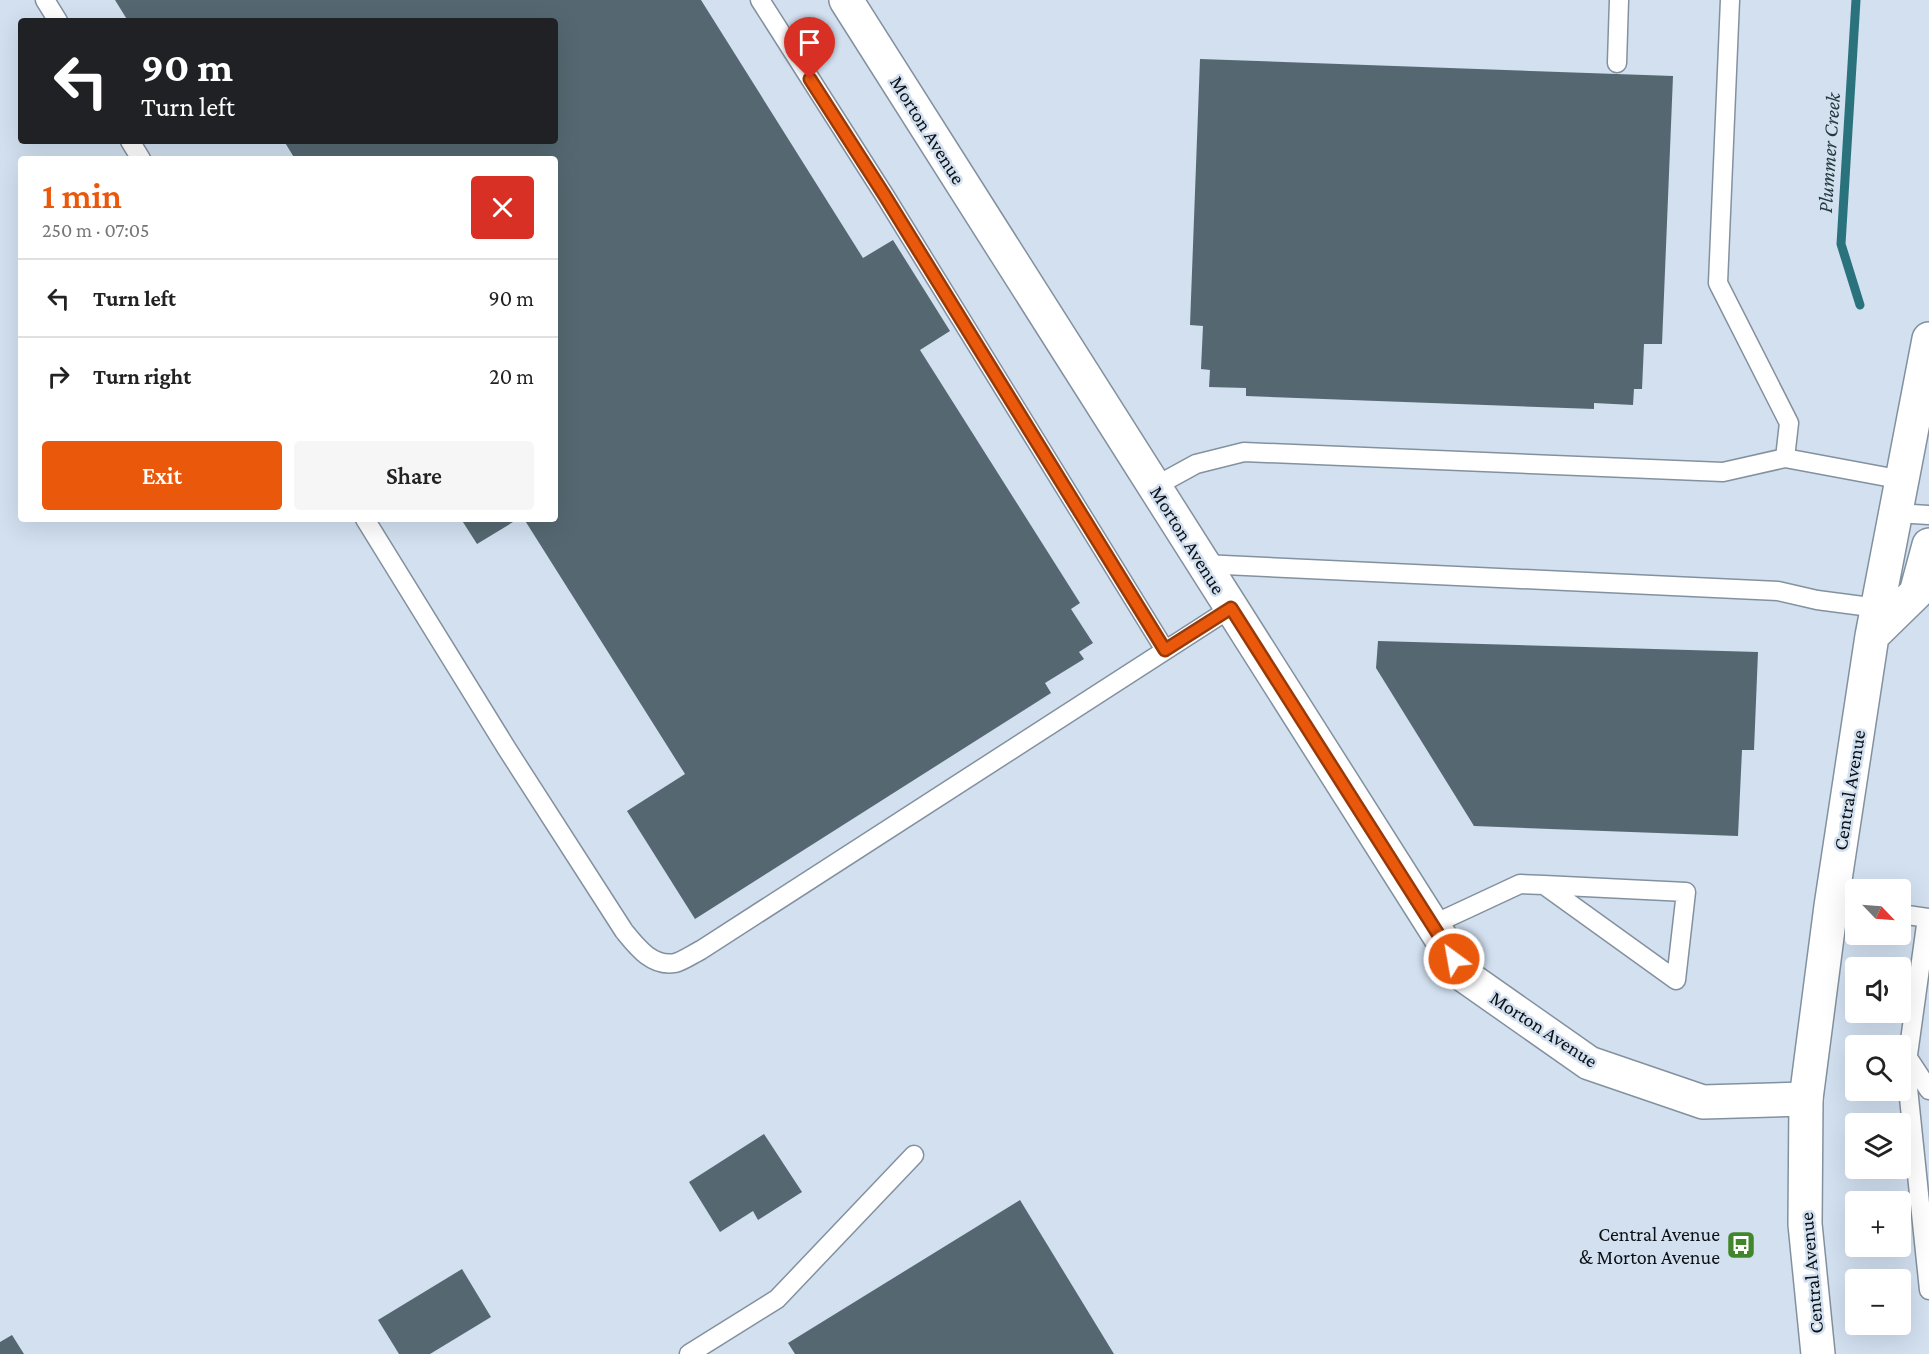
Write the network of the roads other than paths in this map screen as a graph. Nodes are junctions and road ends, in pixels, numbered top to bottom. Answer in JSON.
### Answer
{"nodes":[{"id":1,"x":45,"y":0,"type":"edge"},
{"id":2,"x":759,"y":0,"type":"edge"},
{"id":3,"x":846,"y":0,"type":"edge"},
{"id":4,"x":1619,"y":0,"type":"edge"},
{"id":5,"x":1730,"y":0,"type":"edge"},
{"id":6,"x":56,"y":18,"type":"edge"},
{"id":7,"x":1617,"y":63,"type":"dead end"},
{"id":8,"x":1929,"y":339,"type":"edge"},
{"id":9,"x":1926,"y":381,"type":"edge"},
{"id":10,"x":1785,"y":458,"type":"junction"},
{"id":11,"x":1903,"y":480,"type":"junction"},
{"id":12,"x":1154,"y":487,"type":"junction"},
{"id":13,"x":1896,"y":513,"type":"junction"},
{"id":14,"x":1929,"y":515,"type":"edge"},
{"id":15,"x":366,"y":522,"type":"edge"},
{"id":16,"x":1929,"y":545,"type":"edge"},
{"id":17,"x":1203,"y":564,"type":"junction"},
{"id":18,"x":1231,"y":608,"type":"junction"},
{"id":19,"x":1875,"y":622,"type":"junction"},
{"id":20,"x":1165,"y":650,"type":"junction"},
{"id":21,"x":1544,"y":885,"type":"junction"},
{"id":22,"x":1843,"y":907,"type":"edge"},
{"id":23,"x":1911,"y":916,"type":"edge"},
{"id":24,"x":1928,"y":918,"type":"edge"},
{"id":25,"x":1432,"y":925,"type":"junction"},
{"id":26,"x":1911,"y":1037,"type":"edge"},
{"id":27,"x":1911,"y":1063,"type":"edge"},
{"id":28,"x":1929,"y":1090,"type":"edge"},
{"id":29,"x":1806,"y":1098,"type":"junction"},
{"id":30,"x":1909,"y":1101,"type":"edge"},
{"id":31,"x":914,"y":1155,"type":"dead end"},
{"id":32,"x":1929,"y":1290,"type":"edge"},
{"id":33,"x":689,"y":1354,"type":"edge"},
{"id":34,"x":1818,"y":1354,"type":"edge"}],
"edges":[{"from":1,"to":6,"type":"lane"},
{"from":2,"to":20,"type":"lane"},
{"from":3,"to":12,"type":"street","name":"Morton Avenue"},
{"from":4,"to":7,"type":"lane"},
{"from":5,"to":10,"type":"lane"},
{"from":8,"to":9,"type":"street","name":"Central Avenue"},
{"from":9,"to":11,"type":"street","name":"Central Avenue"},
{"from":10,"to":11,"type":"lane"},
{"from":10,"to":12,"type":"lane"},
{"from":11,"to":13,"type":"street","name":"Central Avenue"},
{"from":12,"to":17,"type":"street","name":"Morton Avenue"},
{"from":13,"to":14,"type":"lane"},
{"from":13,"to":19,"type":"street","name":"Central Avenue"},
{"from":15,"to":20,"type":"lane"},
{"from":16,"to":19,"type":"street"},
{"from":17,"to":18,"type":"street","name":"Morton Avenue"},
{"from":17,"to":19,"type":"lane"},
{"from":18,"to":20,"type":"lane"},
{"from":18,"to":25,"type":"street","name":"Morton Avenue"},
{"from":19,"to":22,"type":"street","name":"Central Avenue"},
{"from":21,"to":21,"type":"lane"},
{"from":21,"to":25,"type":"lane"},
{"from":22,"to":29,"type":"street","name":"Central Avenue"},
{"from":23,"to":24,"type":"lane"},
{"from":24,"to":26,"type":"lane"},
{"from":25,"to":29,"type":"street","name":"Morton Avenue"},
{"from":27,"to":28,"type":"lane"},
{"from":29,"to":34,"type":"street","name":"Central Avenue"},
{"from":30,"to":32,"type":"lane"},
{"from":31,"to":33,"type":"lane"}]}
